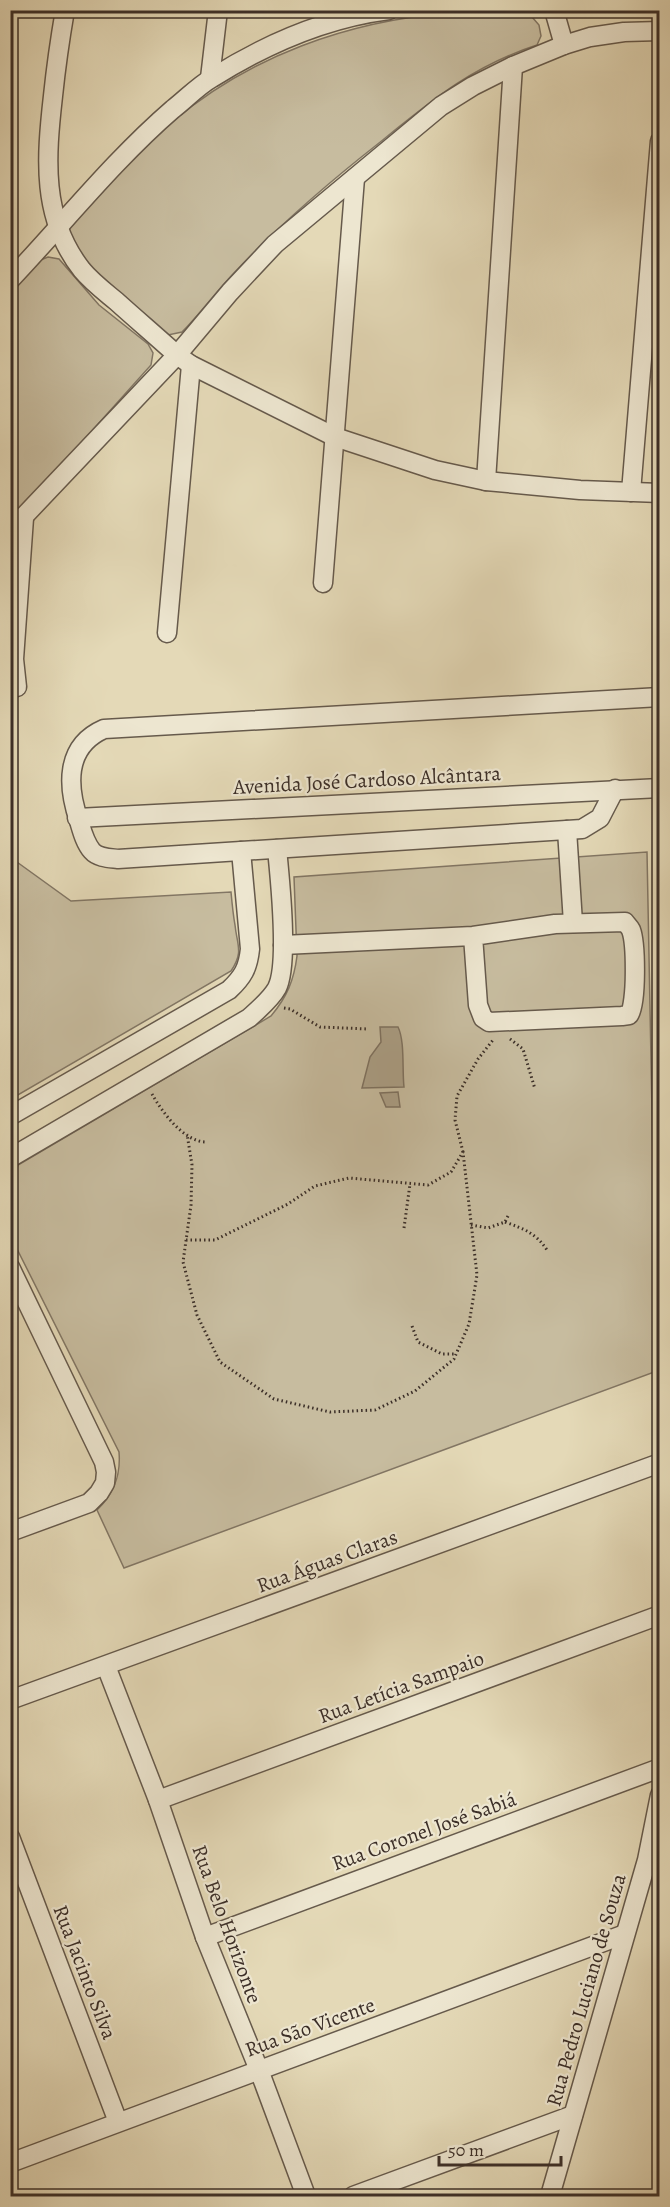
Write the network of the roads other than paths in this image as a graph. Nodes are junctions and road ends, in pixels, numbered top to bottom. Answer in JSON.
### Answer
{"nodes":[{"id":1,"x":66,"y":10,"type":"edge"},
{"id":2,"x":218,"y":10,"type":"edge"},
{"id":3,"x":389,"y":10,"type":"edge"},
{"id":4,"x":554,"y":10,"type":"edge"},
{"id":5,"x":336,"y":16,"type":"edge"},
{"id":6,"x":660,"y":31,"type":"edge"},
{"id":7,"x":564,"y":45,"type":"junction"},
{"id":8,"x":513,"y":66,"type":"junction"},
{"id":9,"x":210,"y":78,"type":"junction"},
{"id":10,"x":660,"y":141,"type":"edge"},
{"id":11,"x":355,"y":178,"type":"junction"},
{"id":12,"x":58,"y":229,"type":"junction"},
{"id":13,"x":10,"y":280,"type":"edge"},
{"id":14,"x":184,"y":360,"type":"junction"},
{"id":15,"x":334,"y":437,"type":"junction"},
{"id":16,"x":486,"y":481,"type":"junction"},
{"id":17,"x":631,"y":492,"type":"junction"},
{"id":18,"x":660,"y":493,"type":"edge"},
{"id":19,"x":24,"y":518,"type":"junction"},
{"id":20,"x":10,"y":531,"type":"edge"},
{"id":21,"x":323,"y":583,"type":"dead end"},
{"id":22,"x":167,"y":633,"type":"dead end"},
{"id":23,"x":17,"y":687,"type":"dead end"},
{"id":24,"x":660,"y":697,"type":"edge"},
{"id":25,"x":660,"y":788,"type":"edge"},
{"id":26,"x":615,"y":789,"type":"junction"},
{"id":27,"x":78,"y":818,"type":"junction"},
{"id":28,"x":567,"y":830,"type":"junction"},
{"id":29,"x":278,"y":849,"type":"junction"},
{"id":30,"x":241,"y":851,"type":"junction"},
{"id":31,"x":573,"y":923,"type":"junction"},
{"id":32,"x":473,"y":936,"type":"junction"},
{"id":33,"x":283,"y":945,"type":"junction"},
{"id":34,"x":10,"y":1116,"type":"edge"},
{"id":35,"x":10,"y":1158,"type":"edge"},
{"id":36,"x":10,"y":1267,"type":"edge"},
{"id":37,"x":660,"y":1463,"type":"edge"},
{"id":38,"x":10,"y":1532,"type":"edge"},
{"id":39,"x":660,"y":1615,"type":"edge"},
{"id":40,"x":106,"y":1666,"type":"junction"},
{"id":41,"x":10,"y":1700,"type":"edge"},
{"id":42,"x":660,"y":1768,"type":"edge"},
{"id":43,"x":660,"y":1795,"type":"edge"},
{"id":44,"x":158,"y":1800,"type":"junction"},
{"id":45,"x":10,"y":1837,"type":"edge"},
{"id":46,"x":625,"y":1934,"type":"junction"},
{"id":47,"x":205,"y":1937,"type":"junction"},
{"id":48,"x":259,"y":2070,"type":"junction"},
{"id":49,"x":573,"y":2115,"type":"junction"},
{"id":50,"x":118,"y":2122,"type":"junction"},
{"id":51,"x":10,"y":2163,"type":"edge"},
{"id":52,"x":306,"y":2196,"type":"edge"},
{"id":53,"x":353,"y":2196,"type":"edge"},
{"id":54,"x":550,"y":2196,"type":"edge"}],
"edges":[{"from":1,"to":12,"type":"street"},
{"from":2,"to":9,"type":"street"},
{"from":3,"to":5,"type":"street"},
{"from":4,"to":7,"type":"street"},
{"from":5,"to":9,"type":"street"},
{"from":6,"to":7,"type":"street"},
{"from":7,"to":8,"type":"street"},
{"from":8,"to":11,"type":"street"},
{"from":8,"to":16,"type":"street"},
{"from":9,"to":12,"type":"street"},
{"from":10,"to":17,"type":"street"},
{"from":11,"to":14,"type":"street"},
{"from":11,"to":15,"type":"street"},
{"from":12,"to":13,"type":"street"},
{"from":12,"to":14,"type":"street"},
{"from":14,"to":15,"type":"street"},
{"from":14,"to":19,"type":"street"},
{"from":14,"to":22,"type":"street"},
{"from":15,"to":16,"type":"street"},
{"from":15,"to":21,"type":"street"},
{"from":16,"to":17,"type":"street"},
{"from":17,"to":18,"type":"street"},
{"from":19,"to":20,"type":"street"},
{"from":19,"to":23,"type":"street"},
{"from":24,"to":27,"type":"street"},
{"from":25,"to":26,"type":"street","name":"Avenida José Cardoso Alcântara"},
{"from":26,"to":27,"type":"street","name":"Avenida José Cardoso Alcântara"},
{"from":26,"to":28,"type":"street"},
{"from":27,"to":30,"type":"street"},
{"from":28,"to":29,"type":"street"},
{"from":28,"to":31,"type":"street"},
{"from":29,"to":30,"type":"street"},
{"from":29,"to":33,"type":"street"},
{"from":30,"to":34,"type":"street"},
{"from":31,"to":32,"type":"street"},
{"from":31,"to":32,"type":"street"},
{"from":32,"to":33,"type":"street"},
{"from":33,"to":35,"type":"street"},
{"from":36,"to":38,"type":"street"},
{"from":37,"to":40,"type":"street","name":"Rua Águas Claras"},
{"from":39,"to":44,"type":"street","name":"Rua Letícia Sampaio"},
{"from":40,"to":41,"type":"street","name":"Rua Águas Claras"},
{"from":40,"to":44,"type":"street","name":"Rua Belo Horizonte"},
{"from":42,"to":47,"type":"street","name":"Rua Coronel José Sabiá"},
{"from":43,"to":46,"type":"street","name":"Rua Pedro Luciano de Souza"},
{"from":44,"to":47,"type":"street","name":"Rua Belo Horizonte"},
{"from":45,"to":50,"type":"street","name":"Rua Jacinto Silva"},
{"from":46,"to":48,"type":"street","name":"Rua São Vicente"},
{"from":46,"to":49,"type":"street","name":"Rua Pedro Luciano de Souza"},
{"from":47,"to":48,"type":"street","name":"Rua Belo Horizonte"},
{"from":48,"to":50,"type":"street","name":"Rua São Vicente"},
{"from":48,"to":52,"type":"street","name":"Rua Belo Horizonte"},
{"from":49,"to":53,"type":"street"},
{"from":49,"to":54,"type":"street","name":"Rua Pedro Luciano de Souza"},
{"from":50,"to":51,"type":"street","name":"Rua São Vicente"}]}
